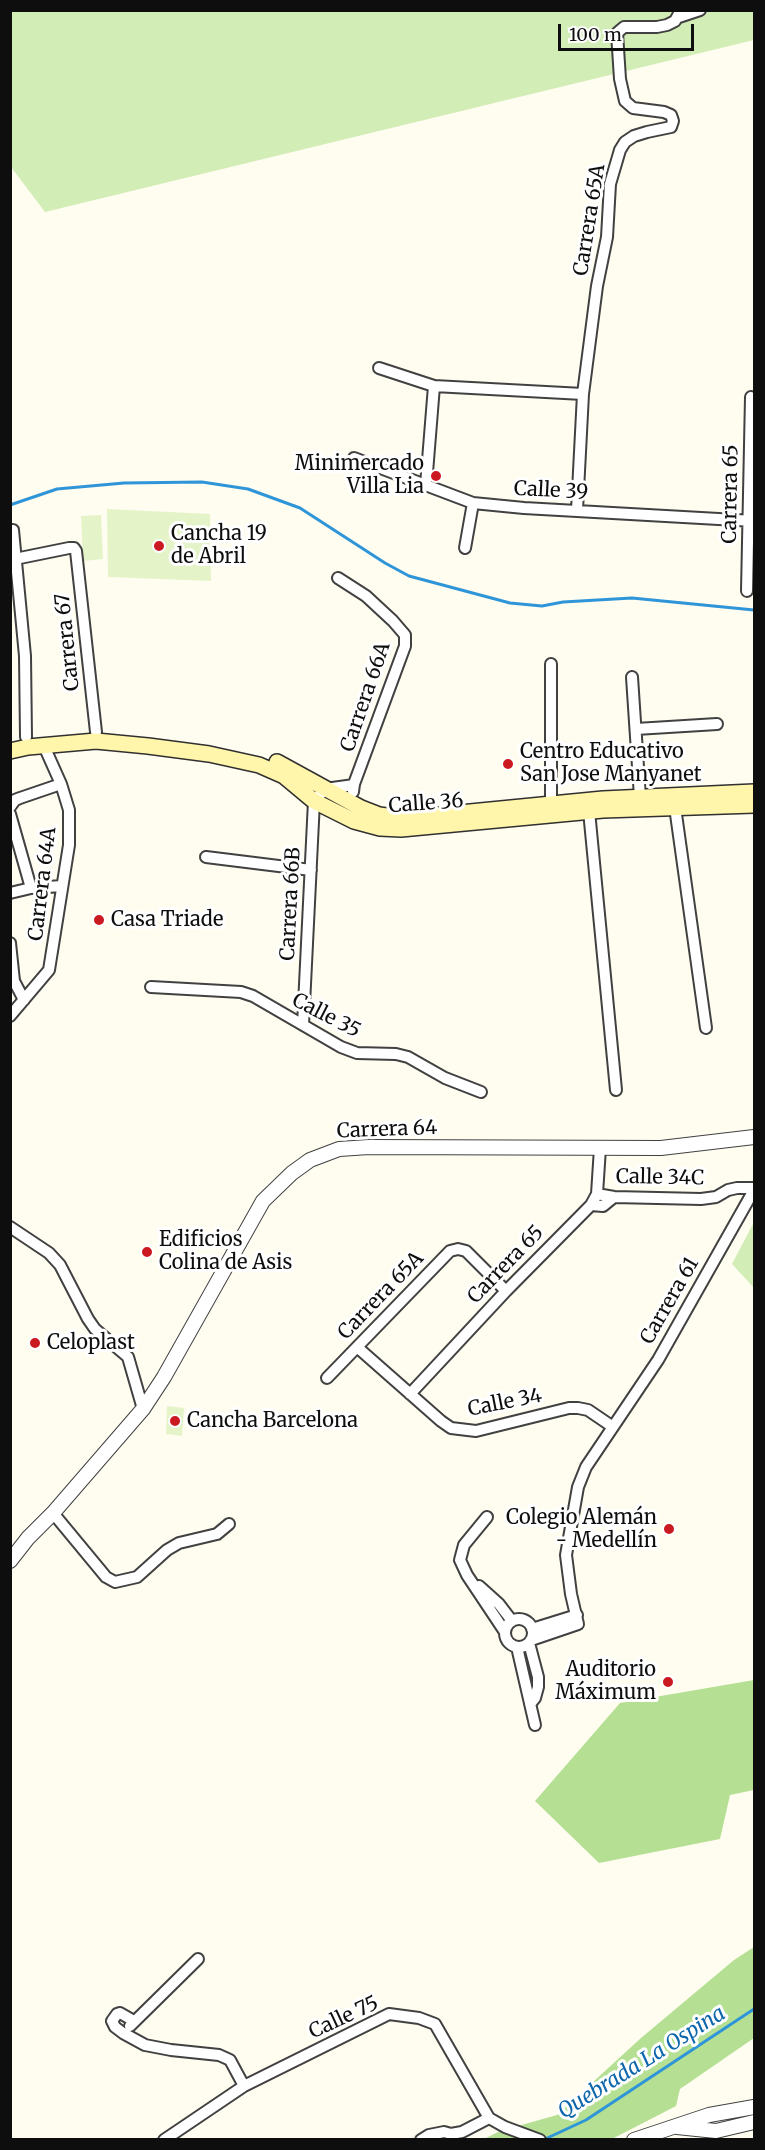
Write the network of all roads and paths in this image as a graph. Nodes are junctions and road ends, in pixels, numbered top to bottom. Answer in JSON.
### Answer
{"nodes":[{"id":1,"x":700,"y":10,"type":"edge"},
{"id":2,"x":678,"y":16,"type":"edge"},
{"id":3,"x":380,"y":368,"type":"dead end"},
{"id":4,"x":434,"y":386,"type":"junction"},
{"id":5,"x":583,"y":394,"type":"junction"},
{"id":6,"x":751,"y":397,"type":"dead end"},
{"id":7,"x":354,"y":459,"type":"dead end"},
{"id":8,"x":426,"y":485,"type":"junction"},
{"id":9,"x":473,"y":503,"type":"junction"},
{"id":10,"x":577,"y":510,"type":"junction"},
{"id":11,"x":752,"y":521,"type":"edge"},
{"id":12,"x":13,"y":530,"type":"dead end"},
{"id":13,"x":465,"y":548,"type":"dead end"},
{"id":14,"x":13,"y":560,"type":"edge"},
{"id":15,"x":338,"y":578,"type":"dead end"},
{"id":16,"x":747,"y":591,"type":"dead end"},
{"id":17,"x":550,"y":664,"type":"dead end"},
{"id":18,"x":632,"y":677,"type":"dead end"},
{"id":19,"x":717,"y":723,"type":"dead end"},
{"id":20,"x":636,"y":729,"type":"junction"},
{"id":21,"x":96,"y":732,"type":"junction"},
{"id":22,"x":26,"y":737,"type":"junction"},
{"id":23,"x":10,"y":741,"type":"edge"},
{"id":24,"x":44,"y":746,"type":"junction"},
{"id":25,"x":10,"y":751,"type":"edge"},
{"id":26,"x":61,"y":784,"type":"junction"},
{"id":27,"x":354,"y":785,"type":"junction"},
{"id":28,"x":325,"y":789,"type":"junction"},
{"id":29,"x":754,"y":792,"type":"edge"},
{"id":30,"x":640,"y":797,"type":"junction"},
{"id":31,"x":314,"y":801,"type":"junction"},
{"id":32,"x":352,"y":804,"type":"junction"},
{"id":33,"x":551,"y":804,"type":"junction"},
{"id":34,"x":754,"y":805,"type":"edge"},
{"id":35,"x":10,"y":807,"type":"edge"},
{"id":36,"x":675,"y":807,"type":"junction"},
{"id":37,"x":589,"y":811,"type":"junction"},
{"id":38,"x":10,"y":814,"type":"edge"},
{"id":39,"x":206,"y":857,"type":"dead end"},
{"id":40,"x":311,"y":870,"type":"junction"},
{"id":41,"x":62,"y":886,"type":"junction"},
{"id":42,"x":31,"y":888,"type":"junction"},
{"id":43,"x":10,"y":893,"type":"edge"},
{"id":44,"x":10,"y":943,"type":"edge"},
{"id":45,"x":151,"y":987,"type":"dead end"},
{"id":46,"x":24,"y":1000,"type":"junction"},
{"id":47,"x":10,"y":1016,"type":"edge"},
{"id":48,"x":303,"y":1025,"type":"junction"},
{"id":49,"x":705,"y":1028,"type":"dead end"},
{"id":50,"x":616,"y":1090,"type":"dead end"},
{"id":51,"x":481,"y":1092,"type":"dead end"},
{"id":52,"x":754,"y":1137,"type":"edge"},
{"id":53,"x":600,"y":1149,"type":"junction"},
{"id":54,"x":754,"y":1189,"type":"edge"},
{"id":55,"x":597,"y":1194,"type":"junction"},
{"id":56,"x":614,"y":1197,"type":"junction"},
{"id":57,"x":591,"y":1204,"type":"junction"},
{"id":58,"x":10,"y":1227,"type":"edge"},
{"id":59,"x":506,"y":1290,"type":"junction"},
{"id":60,"x":357,"y":1347,"type":"junction"},
{"id":61,"x":327,"y":1378,"type":"dead end"},
{"id":62,"x":410,"y":1394,"type":"junction"},
{"id":63,"x":143,"y":1408,"type":"junction"},
{"id":64,"x":613,"y":1427,"type":"junction"},
{"id":65,"x":487,"y":1517,"type":"dead end"},
{"id":66,"x":58,"y":1518,"type":"junction"},
{"id":67,"x":229,"y":1524,"type":"dead end"},
{"id":68,"x":10,"y":1561,"type":"edge"},
{"id":69,"x":467,"y":1575,"type":"junction"},
{"id":70,"x":505,"y":1611,"type":"junction"},
{"id":71,"x":496,"y":1618,"type":"junction"},
{"id":72,"x":512,"y":1621,"type":"junction"},
{"id":73,"x":505,"y":1632,"type":"junction"},
{"id":74,"x":531,"y":1641,"type":"junction"},
{"id":75,"x":518,"y":1651,"type":"junction"},
{"id":76,"x":530,"y":1704,"type":"junction"},
{"id":77,"x":535,"y":1725,"type":"dead end"},
{"id":78,"x":198,"y":1959,"type":"dead end"},
{"id":79,"x":134,"y":2021,"type":"junction"},
{"id":80,"x":123,"y":2033,"type":"junction"},
{"id":81,"x":244,"y":2086,"type":"junction"},
{"id":82,"x":754,"y":2107,"type":"edge"},
{"id":83,"x":709,"y":2115,"type":"junction"},
{"id":84,"x":489,"y":2118,"type":"junction"},
{"id":85,"x":754,"y":2121,"type":"edge"},
{"id":86,"x":675,"y":2126,"type":"junction"},
{"id":87,"x":706,"y":2131,"type":"junction"},
{"id":88,"x":164,"y":2139,"type":"edge"},
{"id":89,"x":421,"y":2139,"type":"edge"},
{"id":90,"x":539,"y":2139,"type":"edge"},
{"id":91,"x":634,"y":2139,"type":"edge"}],
"edges":[{"from":1,"to":2,"type":"street"},
{"from":2,"to":5,"type":"street","name":"Carrera 65A"},
{"from":3,"to":4,"type":"street"},
{"from":4,"to":5,"type":"street"},
{"from":4,"to":8,"type":"street"},
{"from":5,"to":10,"type":"street","name":"Carrera 65A"},
{"from":6,"to":11,"type":"street","name":"Carrera 65"},
{"from":7,"to":8,"type":"street","name":"Calle 39"},
{"from":8,"to":9,"type":"street","name":"Calle 39"},
{"from":9,"to":10,"type":"street","name":"Calle 39"},
{"from":9,"to":13,"type":"street"},
{"from":10,"to":11,"type":"street","name":"Calle 39"},
{"from":11,"to":16,"type":"street","name":"Carrera 65"},
{"from":12,"to":14,"type":"street"},
{"from":14,"to":21,"type":"street","name":"Carrera 67"},
{"from":14,"to":22,"type":"street"},
{"from":15,"to":27,"type":"street","name":"Carrera 66A"},
{"from":17,"to":33,"type":"street"},
{"from":18,"to":20,"type":"street"},
{"from":19,"to":20,"type":"street"},
{"from":20,"to":30,"type":"street"},
{"from":21,"to":22,"type":"main road","name":"Calle 36"},
{"from":21,"to":28,"type":"main road","name":"Calle 36"},
{"from":22,"to":23,"type":"main road","name":"Calle 36"},
{"from":24,"to":25,"type":"main road","name":"Calle 36"},
{"from":24,"to":26,"type":"street","name":"Carrera 64A"},
{"from":24,"to":31,"type":"main road","name":"Calle 36"},
{"from":26,"to":35,"type":"street"},
{"from":26,"to":41,"type":"street","name":"Carrera 64A"},
{"from":27,"to":28,"type":"street"},
{"from":27,"to":32,"type":"street","name":"Carrera 66A"},
{"from":28,"to":31,"type":"street"},
{"from":28,"to":32,"type":"main road","name":"Calle 36"},
{"from":29,"to":30,"type":"main road","name":"Calle 36"},
{"from":30,"to":33,"type":"main road","name":"Calle 36"},
{"from":31,"to":37,"type":"main road","name":"Calle 36"},
{"from":31,"to":40,"type":"street","name":"Carrera 66B"},
{"from":32,"to":33,"type":"main road","name":"Calle 36"},
{"from":34,"to":36,"type":"main road","name":"Calle 36"},
{"from":36,"to":37,"type":"main road","name":"Calle 36"},
{"from":36,"to":49,"type":"street"},
{"from":37,"to":50,"type":"street"},
{"from":38,"to":42,"type":"street"},
{"from":39,"to":40,"type":"street"},
{"from":40,"to":48,"type":"street","name":"Carrera 66B"},
{"from":41,"to":42,"type":"street"},
{"from":41,"to":46,"type":"street","name":"Carrera 64A"},
{"from":42,"to":43,"type":"street"},
{"from":44,"to":46,"type":"street"},
{"from":45,"to":48,"type":"street","name":"Calle 35"},
{"from":46,"to":47,"type":"street","name":"Carrera 64A"},
{"from":48,"to":51,"type":"street","name":"Calle 35"},
{"from":52,"to":53,"type":"street","name":"Carrera 64"},
{"from":53,"to":55,"type":"street","name":"Carrera 65"},
{"from":53,"to":63,"type":"street","name":"Carrera 64"},
{"from":54,"to":56,"type":"street","name":"Calle 34C"},
{"from":54,"to":64,"type":"street","name":"Carrera 61"},
{"from":55,"to":56,"type":"street","name":"Calle 34C"},
{"from":55,"to":57,"type":"street","name":"Carrera 65"},
{"from":56,"to":57,"type":"street"},
{"from":57,"to":59,"type":"street","name":"Carrera 65"},
{"from":58,"to":63,"type":"street"},
{"from":59,"to":60,"type":"street","name":"Carrera 65A"},
{"from":59,"to":62,"type":"street","name":"Carrera 65"},
{"from":60,"to":61,"type":"street","name":"Carrera 65A"},
{"from":60,"to":62,"type":"street","name":"Calle 34"},
{"from":62,"to":64,"type":"street","name":"Calle 34"},
{"from":63,"to":66,"type":"street","name":"Carrera 64"},
{"from":64,"to":74,"type":"street","name":"Carrera 61"},
{"from":65,"to":69,"type":"street"},
{"from":66,"to":67,"type":"street"},
{"from":66,"to":68,"type":"street","name":"Carrera 64"},
{"from":69,"to":70,"type":"street"},
{"from":69,"to":71,"type":"street"},
{"from":70,"to":71,"type":"street"},
{"from":70,"to":72,"type":"street"},
{"from":71,"to":73,"type":"street"},
{"from":72,"to":73,"type":"street"},
{"from":72,"to":74,"type":"street"},
{"from":73,"to":75,"type":"street"},
{"from":74,"to":75,"type":"street"},
{"from":74,"to":76,"type":"street"},
{"from":75,"to":76,"type":"street"},
{"from":76,"to":77,"type":"street"},
{"from":78,"to":79,"type":"street"},
{"from":79,"to":80,"type":"street"},
{"from":79,"to":80,"type":"street"},
{"from":80,"to":81,"type":"street"},
{"from":81,"to":84,"type":"street","name":"Calle 75"},
{"from":81,"to":88,"type":"street","name":"Calle 75"},
{"from":82,"to":83,"type":"street"},
{"from":83,"to":86,"type":"street"},
{"from":83,"to":87,"type":"street"},
{"from":84,"to":89,"type":"street"},
{"from":84,"to":90,"type":"street"},
{"from":85,"to":87,"type":"street"},
{"from":86,"to":87,"type":"street"},
{"from":86,"to":91,"type":"street"}]}
